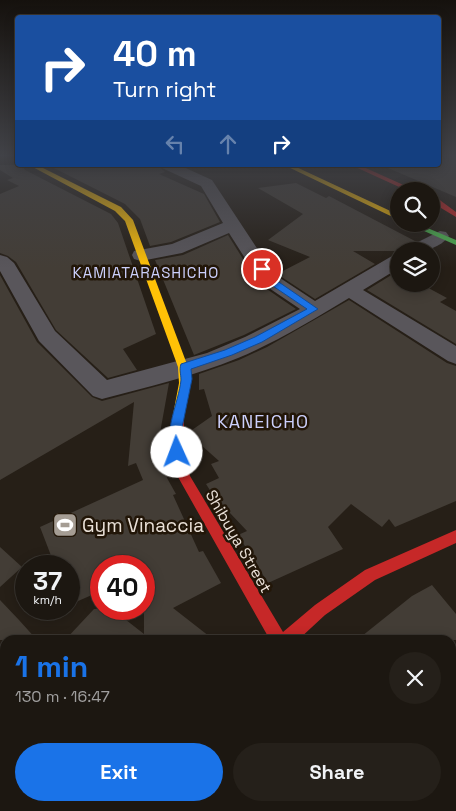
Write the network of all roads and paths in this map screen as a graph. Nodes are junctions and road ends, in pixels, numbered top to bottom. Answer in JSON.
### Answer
{"nodes":[{"id":1,"x":84,"y":193,"type":"edge"},
{"id":2,"x":212,"y":193,"type":"edge"},
{"id":3,"x":346,"y":193,"type":"edge"},
{"id":4,"x":440,"y":203,"type":"edge"},
{"id":5,"x":440,"y":205,"type":"edge"},
{"id":6,"x":456,"y":208,"type":"edge"},
{"id":7,"x":390,"y":214,"type":"edge"},
{"id":8,"x":456,"y":215,"type":"edge"},
{"id":9,"x":440,"y":217,"type":"edge"},
{"id":10,"x":456,"y":224,"type":"edge"},
{"id":11,"x":233,"y":225,"type":"junction"},
{"id":12,"x":431,"y":232,"type":"edge"},
{"id":13,"x":448,"y":239,"type":"edge"},
{"id":14,"x":141,"y":255,"type":"junction"},
{"id":15,"x":0,"y":261,"type":"edge"},
{"id":16,"x":390,"y":265,"type":"edge"},
{"id":17,"x":348,"y":290,"type":"junction"},
{"id":18,"x":314,"y":309,"type":"junction"},
{"id":19,"x":456,"y":356,"type":"edge"},
{"id":20,"x":185,"y":367,"type":"junction"},
{"id":21,"x":456,"y":536,"type":"edge"},
{"id":22,"x":276,"y":635,"type":"edge"},
{"id":23,"x":292,"y":635,"type":"edge"}],
"edges":[{"from":1,"to":14,"type":"main road","name":"Shibuya Street"},
{"from":2,"to":11,"type":"street"},
{"from":3,"to":7,"type":"main road"},
{"from":4,"to":6,"type":"main road"},
{"from":5,"to":8,"type":"main road"},
{"from":9,"to":10,"type":"main road"},
{"from":11,"to":14,"type":"street"},
{"from":11,"to":18,"type":"street"},
{"from":12,"to":13,"type":"main road"},
{"from":14,"to":20,"type":"main road","name":"Shibuya Street"},
{"from":15,"to":20,"type":"street"},
{"from":16,"to":17,"type":"street"},
{"from":17,"to":18,"type":"street"},
{"from":17,"to":19,"type":"street"},
{"from":18,"to":20,"type":"street"},
{"from":20,"to":22,"type":"main road","name":"Shibuya Street"},
{"from":21,"to":23,"type":"main road"}]}
